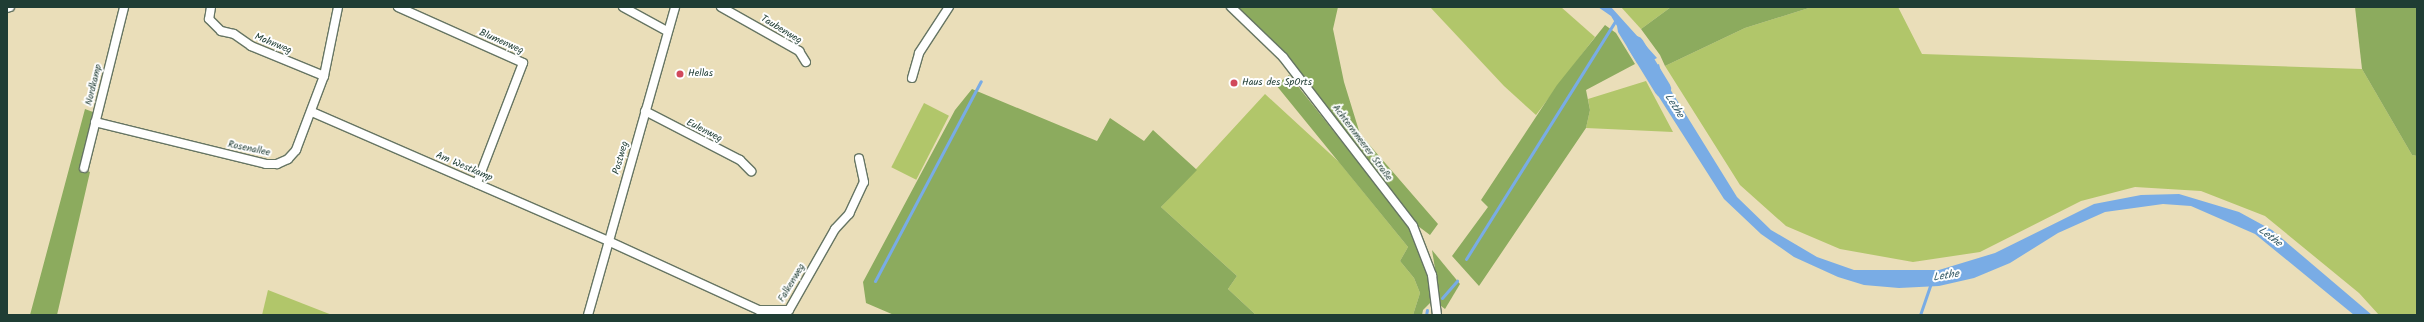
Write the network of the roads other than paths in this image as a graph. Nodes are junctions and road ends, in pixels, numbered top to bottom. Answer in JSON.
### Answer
{"nodes":[{"id":1,"x":10,"y":7,"type":"edge"},
{"id":2,"x":124,"y":7,"type":"edge"},
{"id":3,"x":211,"y":7,"type":"edge"},
{"id":4,"x":338,"y":7,"type":"edge"},
{"id":5,"x":398,"y":7,"type":"edge"},
{"id":6,"x":623,"y":7,"type":"edge"},
{"id":7,"x":675,"y":7,"type":"edge"},
{"id":8,"x":721,"y":7,"type":"edge"},
{"id":9,"x":949,"y":7,"type":"edge"},
{"id":10,"x":1231,"y":7,"type":"edge"},
{"id":11,"x":7,"y":8,"type":"edge"},
{"id":12,"x":667,"y":31,"type":"junction"},
{"id":13,"x":806,"y":62,"type":"dead end"},
{"id":14,"x":324,"y":76,"type":"junction"},
{"id":15,"x":912,"y":78,"type":"dead end"},
{"id":16,"x":312,"y":112,"type":"junction"},
{"id":17,"x":645,"y":112,"type":"junction"},
{"id":18,"x":95,"y":122,"type":"junction"},
{"id":19,"x":859,"y":159,"type":"dead end"},
{"id":20,"x":84,"y":168,"type":"dead end"},
{"id":21,"x":750,"y":171,"type":"dead end"},
{"id":22,"x":477,"y":183,"type":"junction"},
{"id":23,"x":608,"y":241,"type":"junction"},
{"id":24,"x":790,"y":313,"type":"edge"},
{"id":25,"x":588,"y":315,"type":"edge"},
{"id":26,"x":1437,"y":315,"type":"edge"}],
"edges":[{"from":1,"to":11,"type":"street"},
{"from":2,"to":18,"type":"street","name":"Nordkamp"},
{"from":3,"to":14,"type":"street","name":"Mohnweg"},
{"from":4,"to":14,"type":"street","name":"Rosenallee"},
{"from":5,"to":22,"type":"street","name":"Blumenweg"},
{"from":6,"to":12,"type":"street"},
{"from":7,"to":12,"type":"street","name":"Postweg"},
{"from":8,"to":13,"type":"street","name":"Taubenweg"},
{"from":9,"to":15,"type":"street"},
{"from":10,"to":26,"type":"street","name":"Achternmeerer Straße"},
{"from":12,"to":17,"type":"street","name":"Postweg"},
{"from":14,"to":16,"type":"street","name":"Rosenallee"},
{"from":16,"to":18,"type":"street","name":"Rosenallee"},
{"from":16,"to":22,"type":"street","name":"Am Westkamp"},
{"from":17,"to":21,"type":"street","name":"Eulenweg"},
{"from":17,"to":23,"type":"street","name":"Postweg"},
{"from":18,"to":20,"type":"street","name":"Nordkamp"},
{"from":19,"to":24,"type":"street","name":"Falkenweg"},
{"from":22,"to":23,"type":"street","name":"Am Westkamp"},
{"from":23,"to":24,"type":"street","name":"Falkenweg"},
{"from":23,"to":25,"type":"street","name":"Postweg"}]}
